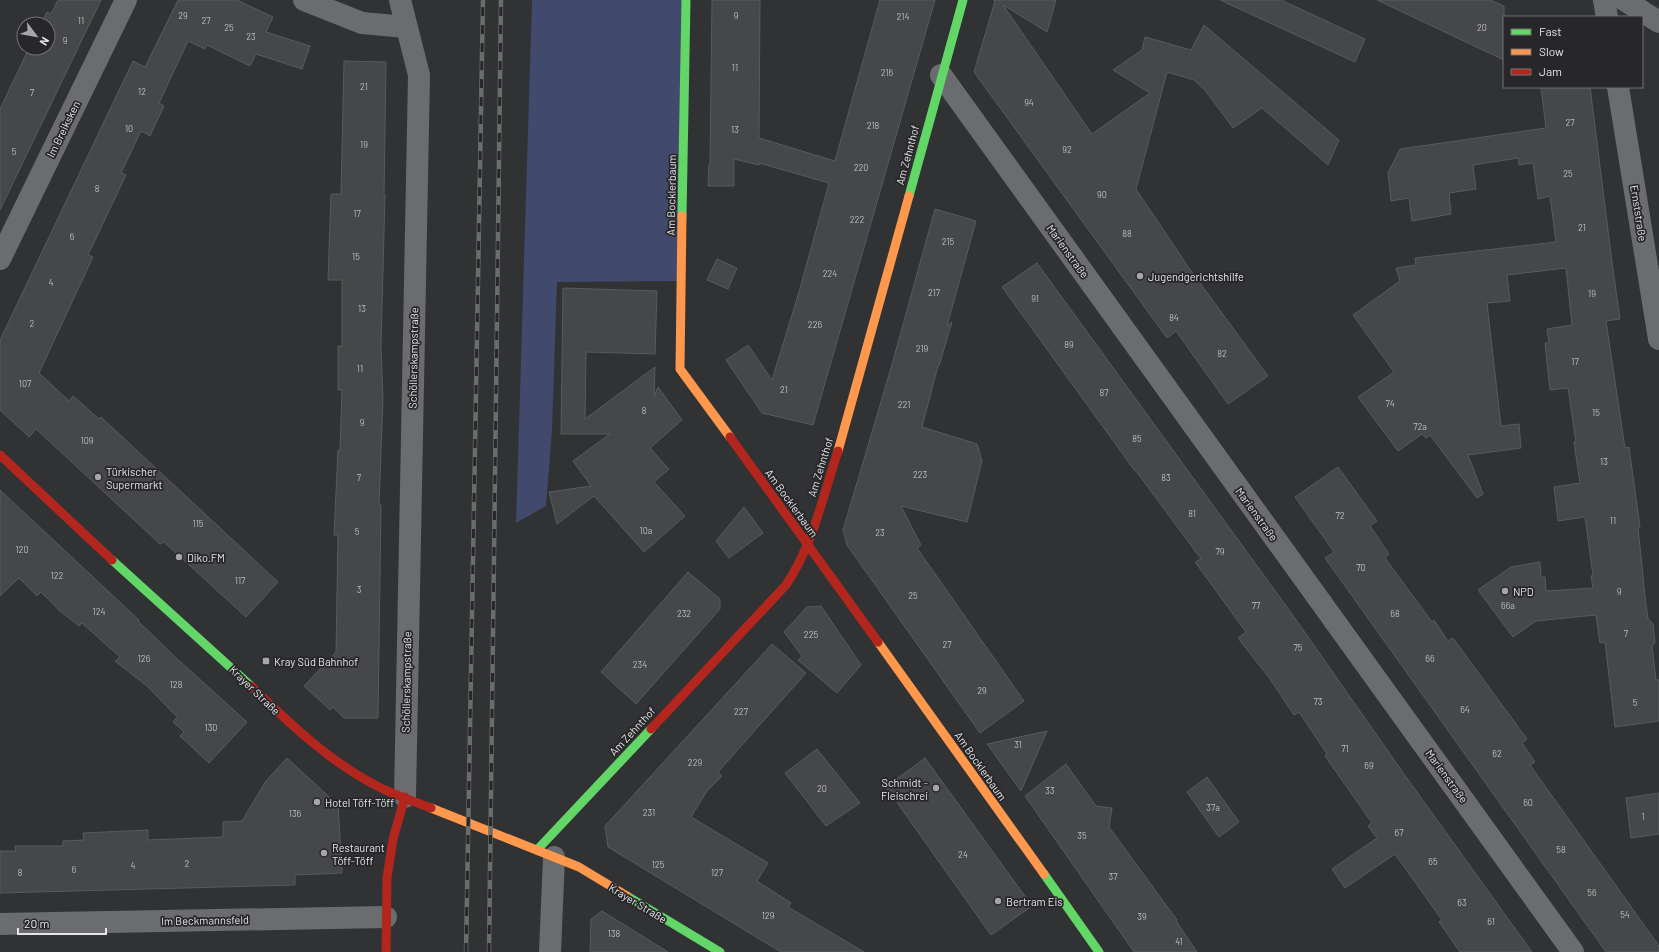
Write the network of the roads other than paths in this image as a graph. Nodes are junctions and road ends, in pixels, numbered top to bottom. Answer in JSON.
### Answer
{"nodes":[{"id":1,"x":126,"y":0,"type":"edge"},
{"id":2,"x":304,"y":0,"type":"edge"},
{"id":3,"x":400,"y":0,"type":"edge"},
{"id":4,"x":686,"y":0,"type":"edge"},
{"id":5,"x":963,"y":0,"type":"edge"},
{"id":6,"x":1604,"y":0,"type":"edge"},
{"id":7,"x":1624,"y":0,"type":"edge"},
{"id":8,"x":1607,"y":16,"type":"edge"},
{"id":9,"x":1659,"y":22,"type":"edge"},
{"id":10,"x":406,"y":27,"type":"junction"},
{"id":11,"x":941,"y":75,"type":"junction"},
{"id":12,"x":1618,"y":88,"type":"edge"},
{"id":13,"x":0,"y":258,"type":"edge"},
{"id":14,"x":1659,"y":339,"type":"edge"},
{"id":15,"x":0,"y":455,"type":"edge"},
{"id":16,"x":808,"y":544,"type":"junction"},
{"id":17,"x":405,"y":797,"type":"junction"},
{"id":18,"x":545,"y":854,"type":"junction"},
{"id":19,"x":386,"y":917,"type":"junction"},
{"id":20,"x":0,"y":924,"type":"edge"},
{"id":21,"x":386,"y":952,"type":"edge"},
{"id":22,"x":550,"y":952,"type":"edge"},
{"id":23,"x":720,"y":952,"type":"edge"},
{"id":24,"x":1099,"y":952,"type":"edge"},
{"id":25,"x":1573,"y":952,"type":"edge"}],
"edges":[{"from":1,"to":13,"type":"street","name":"Im Breiksken"},
{"from":2,"to":10,"type":"street"},
{"from":3,"to":10,"type":"street","name":"Schöllerskampstraße"},
{"from":4,"to":16,"type":"main road","name":"Am Bocklerbaum"},
{"from":5,"to":11,"type":"main road","name":"Am Zehnthof"},
{"from":6,"to":8,"type":"street"},
{"from":7,"to":9,"type":"street"},
{"from":10,"to":17,"type":"street","name":"Schöllerskampstraße"},
{"from":11,"to":16,"type":"main road","name":"Am Zehnthof"},
{"from":11,"to":25,"type":"street","name":"Marienstraße"},
{"from":12,"to":14,"type":"street","name":"Ernststraße"},
{"from":15,"to":17,"type":"main road","name":"Krayer Straße"},
{"from":16,"to":18,"type":"main road","name":"Am Zehnthof"},
{"from":16,"to":24,"type":"main road","name":"Am Bocklerbaum"},
{"from":17,"to":18,"type":"main road","name":"Krayer Straße"},
{"from":17,"to":19,"type":"main road"},
{"from":18,"to":22,"type":"street"},
{"from":18,"to":23,"type":"main road","name":"Krayer Straße"},
{"from":19,"to":20,"type":"street","name":"Im Beckmannsfeld"},
{"from":19,"to":21,"type":"main road"}]}
